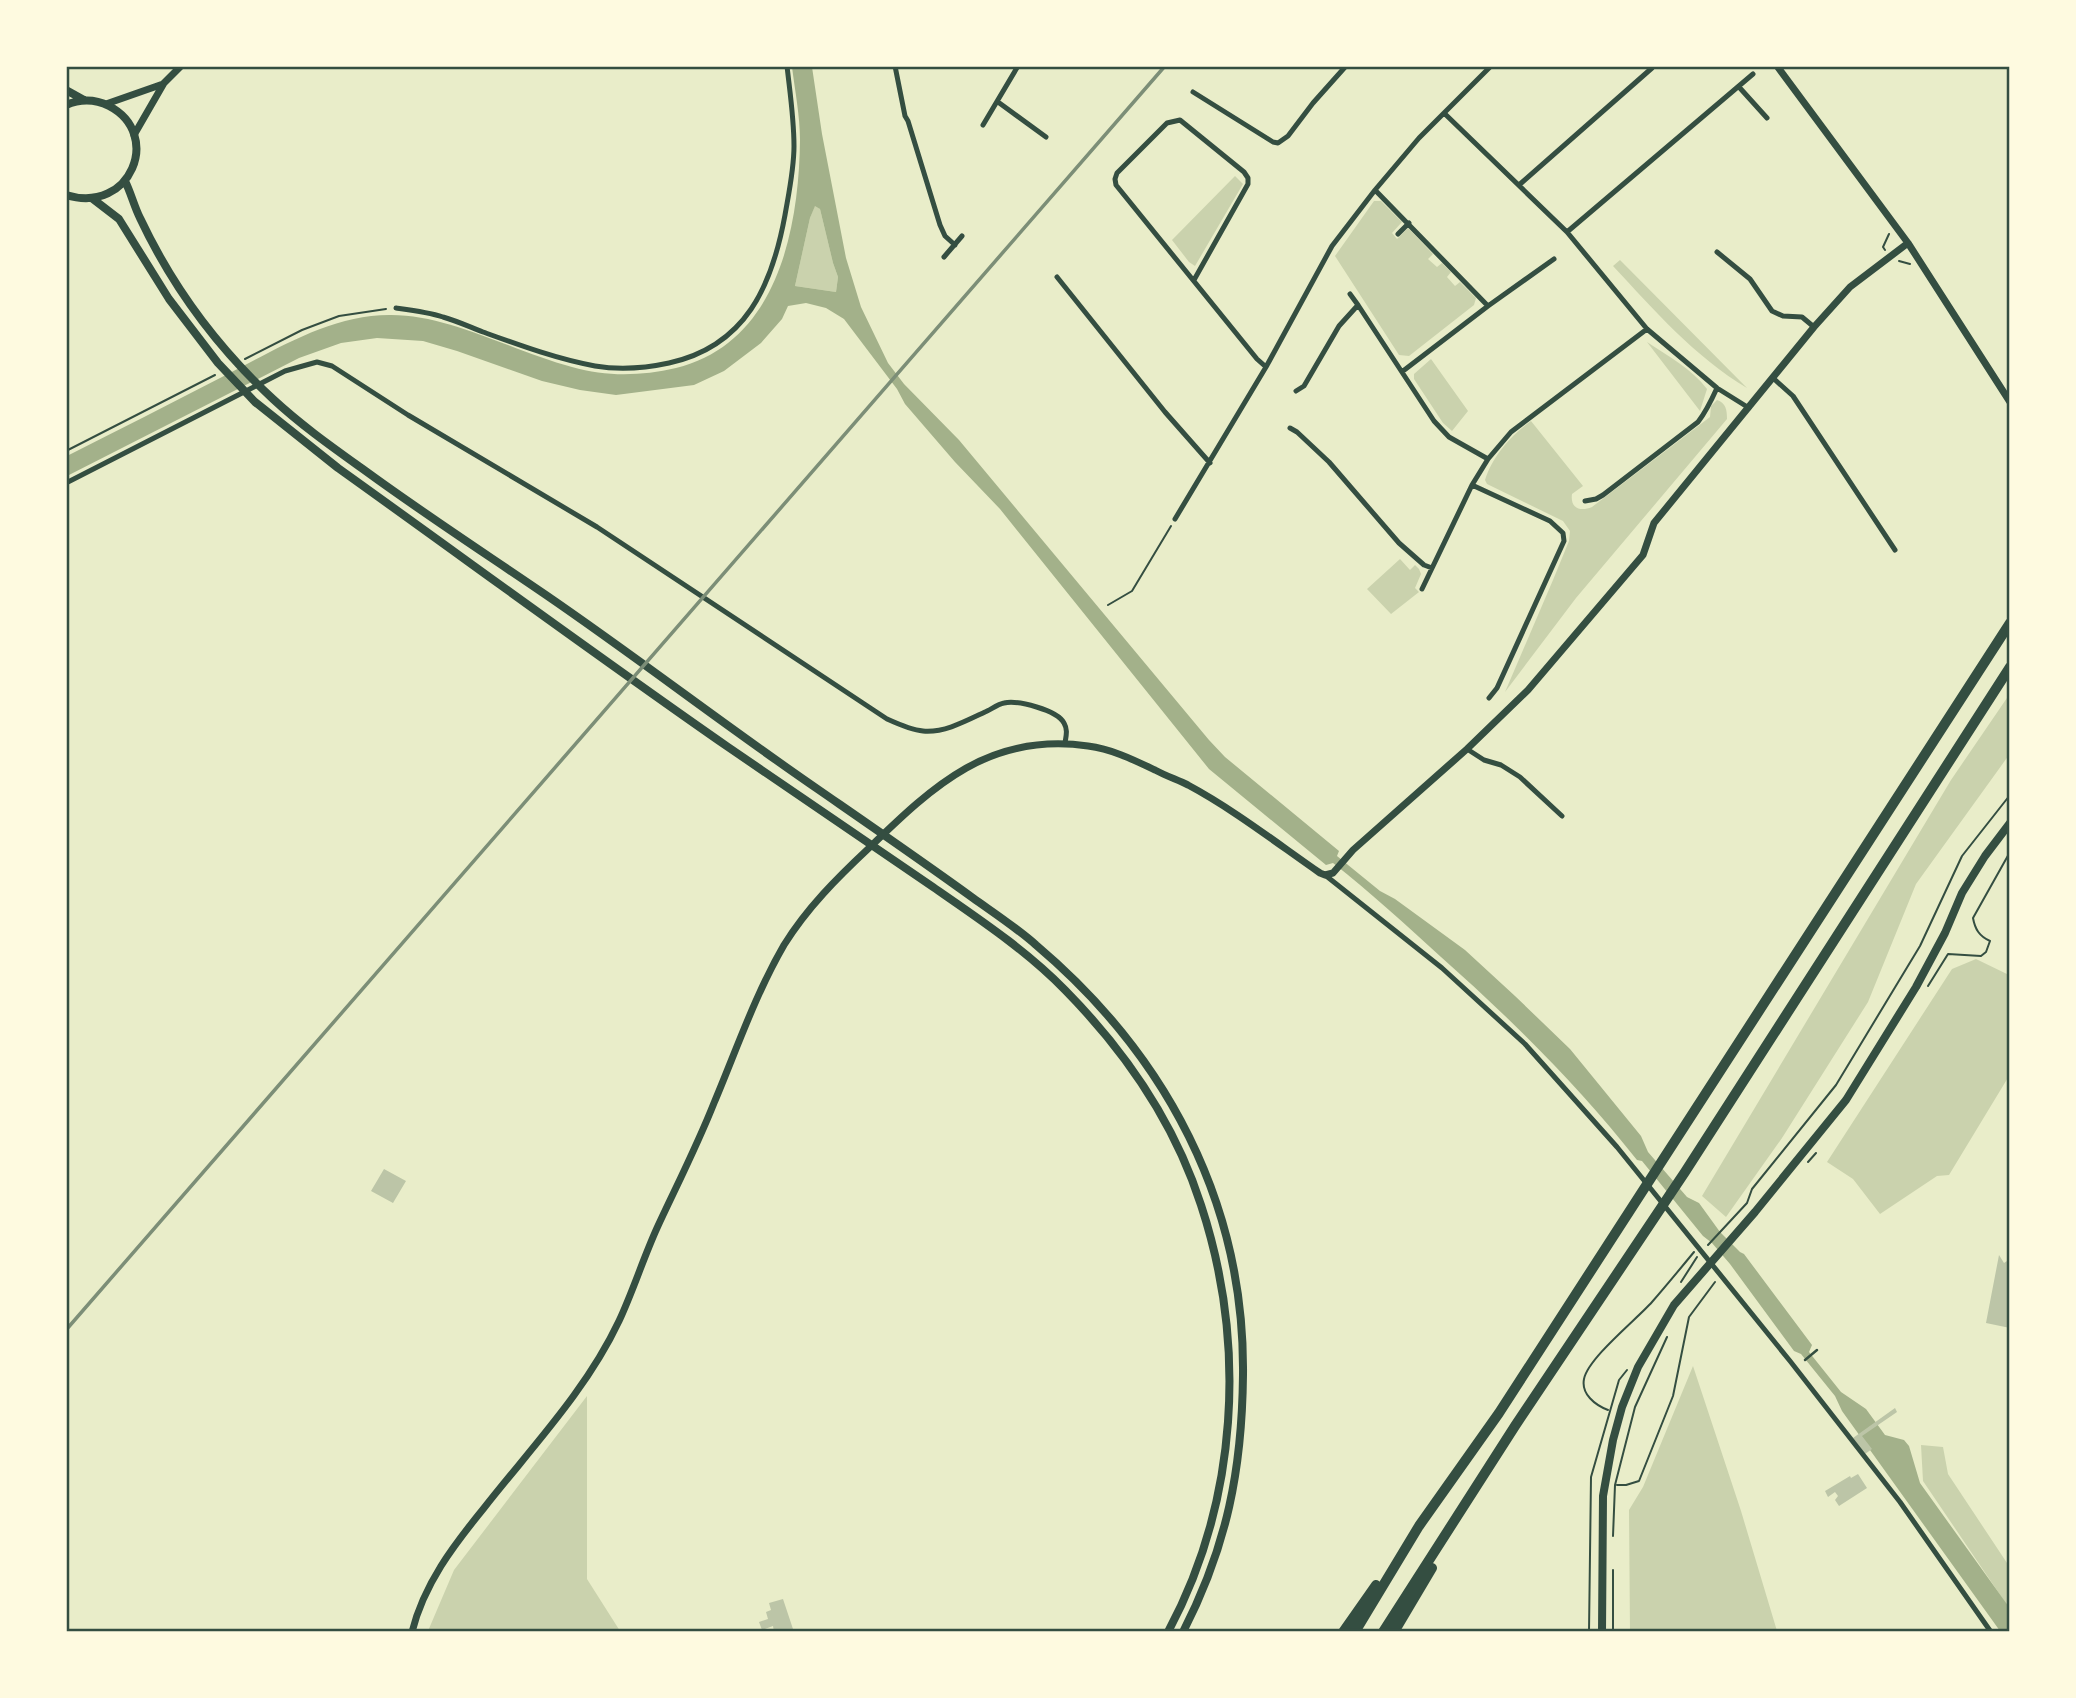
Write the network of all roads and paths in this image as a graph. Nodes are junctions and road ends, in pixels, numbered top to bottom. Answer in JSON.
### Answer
{"nodes":[{"id":1,"x":181,"y":66,"type":"edge"},
{"id":2,"x":787,"y":66,"type":"edge"},
{"id":3,"x":895,"y":66,"type":"edge"},
{"id":4,"x":1018,"y":66,"type":"edge"},
{"id":5,"x":1491,"y":66,"type":"edge"},
{"id":6,"x":1777,"y":66,"type":"edge"},
{"id":7,"x":1344,"y":67,"type":"edge"},
{"id":8,"x":1652,"y":68,"type":"edge"},
{"id":9,"x":1752,"y":74,"type":"dead end"},
{"id":10,"x":164,"y":83,"type":"junction"},
{"id":11,"x":1739,"y":87,"type":"junction"},
{"id":12,"x":66,"y":90,"type":"edge"},
{"id":13,"x":1193,"y":92,"type":"dead end"},
{"id":14,"x":85,"y":100,"type":"junction"},
{"id":15,"x":998,"y":102,"type":"junction"},
{"id":16,"x":106,"y":104,"type":"junction"},
{"id":17,"x":66,"y":105,"type":"edge"},
{"id":18,"x":1444,"y":113,"type":"junction"},
{"id":19,"x":1767,"y":118,"type":"dead end"},
{"id":20,"x":983,"y":125,"type":"dead end"},
{"id":21,"x":134,"y":135,"type":"junction"},
{"id":22,"x":1046,"y":137,"type":"dead end"},
{"id":23,"x":125,"y":181,"type":"junction"},
{"id":24,"x":1519,"y":186,"type":"junction"},
{"id":25,"x":1375,"y":190,"type":"junction"},
{"id":26,"x":66,"y":195,"type":"edge"},
{"id":27,"x":93,"y":199,"type":"junction"},
{"id":28,"x":1409,"y":223,"type":"junction"},
{"id":29,"x":1888,"y":229,"type":"dead end"},
{"id":30,"x":1567,"y":232,"type":"junction"},
{"id":31,"x":1398,"y":234,"type":"dead end"},
{"id":32,"x":962,"y":236,"type":"dead end"},
{"id":33,"x":1908,"y":243,"type":"junction"},
{"id":34,"x":955,"y":245,"type":"junction"},
{"id":35,"x":1885,"y":250,"type":"dead end"},
{"id":36,"x":1717,"y":252,"type":"dead end"},
{"id":37,"x":944,"y":257,"type":"dead end"},
{"id":38,"x":1554,"y":259,"type":"dead end"},
{"id":39,"x":1894,"y":262,"type":"dead end"},
{"id":40,"x":1915,"y":270,"type":"dead end"},
{"id":41,"x":1057,"y":278,"type":"dead end"},
{"id":42,"x":1194,"y":280,"type":"junction"},
{"id":43,"x":1350,"y":294,"type":"dead end"},
{"id":44,"x":1358,"y":305,"type":"junction"},
{"id":45,"x":1488,"y":306,"type":"junction"},
{"id":46,"x":396,"y":308,"type":"dead end"},
{"id":47,"x":1814,"y":327,"type":"junction"},
{"id":48,"x":1647,"y":329,"type":"junction"},
{"id":49,"x":1266,"y":367,"type":"junction"},
{"id":50,"x":1403,"y":371,"type":"junction"},
{"id":51,"x":1773,"y":378,"type":"junction"},
{"id":52,"x":1717,"y":388,"type":"junction"},
{"id":53,"x":1296,"y":391,"type":"dead end"},
{"id":54,"x":2010,"y":402,"type":"edge"},
{"id":55,"x":1749,"y":408,"type":"junction"},
{"id":56,"x":1290,"y":428,"type":"dead end"},
{"id":57,"x":1488,"y":459,"type":"junction"},
{"id":58,"x":1210,"y":463,"type":"junction"},
{"id":59,"x":66,"y":483,"type":"edge"},
{"id":60,"x":1472,"y":485,"type":"junction"},
{"id":61,"x":1585,"y":501,"type":"dead end"},
{"id":62,"x":1175,"y":519,"type":"joint"},
{"id":63,"x":1895,"y":550,"type":"dead end"},
{"id":64,"x":1432,"y":568,"type":"junction"},
{"id":65,"x":1422,"y":589,"type":"dead end"},
{"id":66,"x":1108,"y":605,"type":"dead end"},
{"id":67,"x":2010,"y":623,"type":"edge"},
{"id":68,"x":2010,"y":667,"type":"edge"},
{"id":69,"x":1489,"y":698,"type":"dead end"},
{"id":70,"x":1065,"y":743,"type":"junction"},
{"id":71,"x":1468,"y":750,"type":"junction"},
{"id":72,"x":2010,"y":795,"type":"edge"},
{"id":73,"x":1562,"y":816,"type":"dead end"},
{"id":74,"x":2010,"y":823,"type":"edge"},
{"id":75,"x":2010,"y":852,"type":"edge"},
{"id":76,"x":1329,"y":874,"type":"junction"},
{"id":77,"x":1981,"y":956,"type":"dead end"},
{"id":78,"x":1695,"y":1251,"type":"dead end"},
{"id":79,"x":1694,"y":1260,"type":"dead end"},
{"id":80,"x":1719,"y":1278,"type":"dead end"},
{"id":81,"x":1671,"y":1328,"type":"dead end"},
{"id":82,"x":1816,"y":1350,"type":"dead end"},
{"id":83,"x":1805,"y":1360,"type":"dead end"},
{"id":84,"x":1609,"y":1410,"type":"dead end"},
{"id":85,"x":1499,"y":1413,"type":"junction"},
{"id":86,"x":1515,"y":1426,"type":"junction"},
{"id":87,"x":1615,"y":1485,"type":"junction"},
{"id":88,"x":1612,"y":1546,"type":"dead end"},
{"id":89,"x":1613,"y":1570,"type":"dead end"},
{"id":90,"x":412,"y":1632,"type":"edge"},
{"id":91,"x":1168,"y":1632,"type":"edge"},
{"id":92,"x":1183,"y":1632,"type":"edge"},
{"id":93,"x":1343,"y":1632,"type":"edge"},
{"id":94,"x":1355,"y":1632,"type":"edge"},
{"id":95,"x":1383,"y":1632,"type":"edge"},
{"id":96,"x":1394,"y":1632,"type":"edge"},
{"id":97,"x":1602,"y":1632,"type":"edge"},
{"id":98,"x":1613,"y":1632,"type":"edge"},
{"id":99,"x":1991,"y":1632,"type":"edge"}],
"edges":[{"from":1,"to":10,"type":"street"},
{"from":2,"to":46,"type":"street"},
{"from":3,"to":34,"type":"street"},
{"from":4,"to":15,"type":"street"},
{"from":5,"to":18,"type":"street"},
{"from":6,"to":33,"type":"street"},
{"from":7,"to":13,"type":"street"},
{"from":8,"to":24,"type":"street"},
{"from":9,"to":11,"type":"street"},
{"from":10,"to":16,"type":"street"},
{"from":10,"to":21,"type":"street"},
{"from":11,"to":19,"type":"street"},
{"from":11,"to":30,"type":"street"},
{"from":12,"to":14,"type":"main road"},
{"from":14,"to":16,"type":"main road"},
{"from":14,"to":17,"type":"main road"},
{"from":15,"to":20,"type":"street"},
{"from":15,"to":22,"type":"street"},
{"from":16,"to":21,"type":"main road"},
{"from":18,"to":24,"type":"street"},
{"from":18,"to":25,"type":"street"},
{"from":21,"to":23,"type":"main road"},
{"from":23,"to":27,"type":"main road"},
{"from":23,"to":92,"type":"main road"},
{"from":24,"to":30,"type":"street"},
{"from":25,"to":28,"type":"street"},
{"from":25,"to":49,"type":"street"},
{"from":26,"to":27,"type":"main road"},
{"from":27,"to":91,"type":"main road"},
{"from":28,"to":31,"type":"street"},
{"from":28,"to":45,"type":"street"},
{"from":29,"to":35,"type":"path"},
{"from":30,"to":48,"type":"street"},
{"from":32,"to":34,"type":"street"},
{"from":33,"to":47,"type":"street"},
{"from":33,"to":54,"type":"street"},
{"from":34,"to":37,"type":"street"},
{"from":36,"to":47,"type":"street"},
{"from":38,"to":45,"type":"street"},
{"from":39,"to":40,"type":"path"},
{"from":41,"to":58,"type":"street"},
{"from":42,"to":42,"type":"street"},
{"from":42,"to":49,"type":"street"},
{"from":43,"to":44,"type":"street"},
{"from":44,"to":50,"type":"street"},
{"from":44,"to":53,"type":"street"},
{"from":45,"to":50,"type":"street"},
{"from":47,"to":51,"type":"street"},
{"from":48,"to":52,"type":"street"},
{"from":48,"to":57,"type":"street"},
{"from":49,"to":58,"type":"street"},
{"from":50,"to":57,"type":"street"},
{"from":51,"to":55,"type":"street"},
{"from":51,"to":63,"type":"street"},
{"from":52,"to":55,"type":"street"},
{"from":52,"to":61,"type":"street"},
{"from":55,"to":71,"type":"street"},
{"from":56,"to":64,"type":"street"},
{"from":57,"to":60,"type":"street"},
{"from":58,"to":62,"type":"street"},
{"from":59,"to":70,"type":"street"},
{"from":60,"to":64,"type":"street"},
{"from":60,"to":69,"type":"street"},
{"from":62,"to":66,"type":"path"},
{"from":64,"to":65,"type":"street"},
{"from":67,"to":85,"type":"highway"},
{"from":68,"to":86,"type":"highway"},
{"from":70,"to":76,"type":"street"},
{"from":70,"to":90,"type":"street"},
{"from":71,"to":73,"type":"street"},
{"from":71,"to":76,"type":"street"},
{"from":72,"to":79,"type":"path"},
{"from":74,"to":97,"type":"main road"},
{"from":75,"to":77,"type":"path"},
{"from":76,"to":99,"type":"street"},
{"from":78,"to":84,"type":"path"},
{"from":80,"to":87,"type":"path"},
{"from":81,"to":87,"type":"path"},
{"from":82,"to":83,"type":"lane"},
{"from":85,"to":93,"type":"highway"},
{"from":85,"to":94,"type":"highway"},
{"from":86,"to":95,"type":"highway"},
{"from":86,"to":96,"type":"highway"},
{"from":87,"to":88,"type":"path"},
{"from":89,"to":98,"type":"path"}]}
